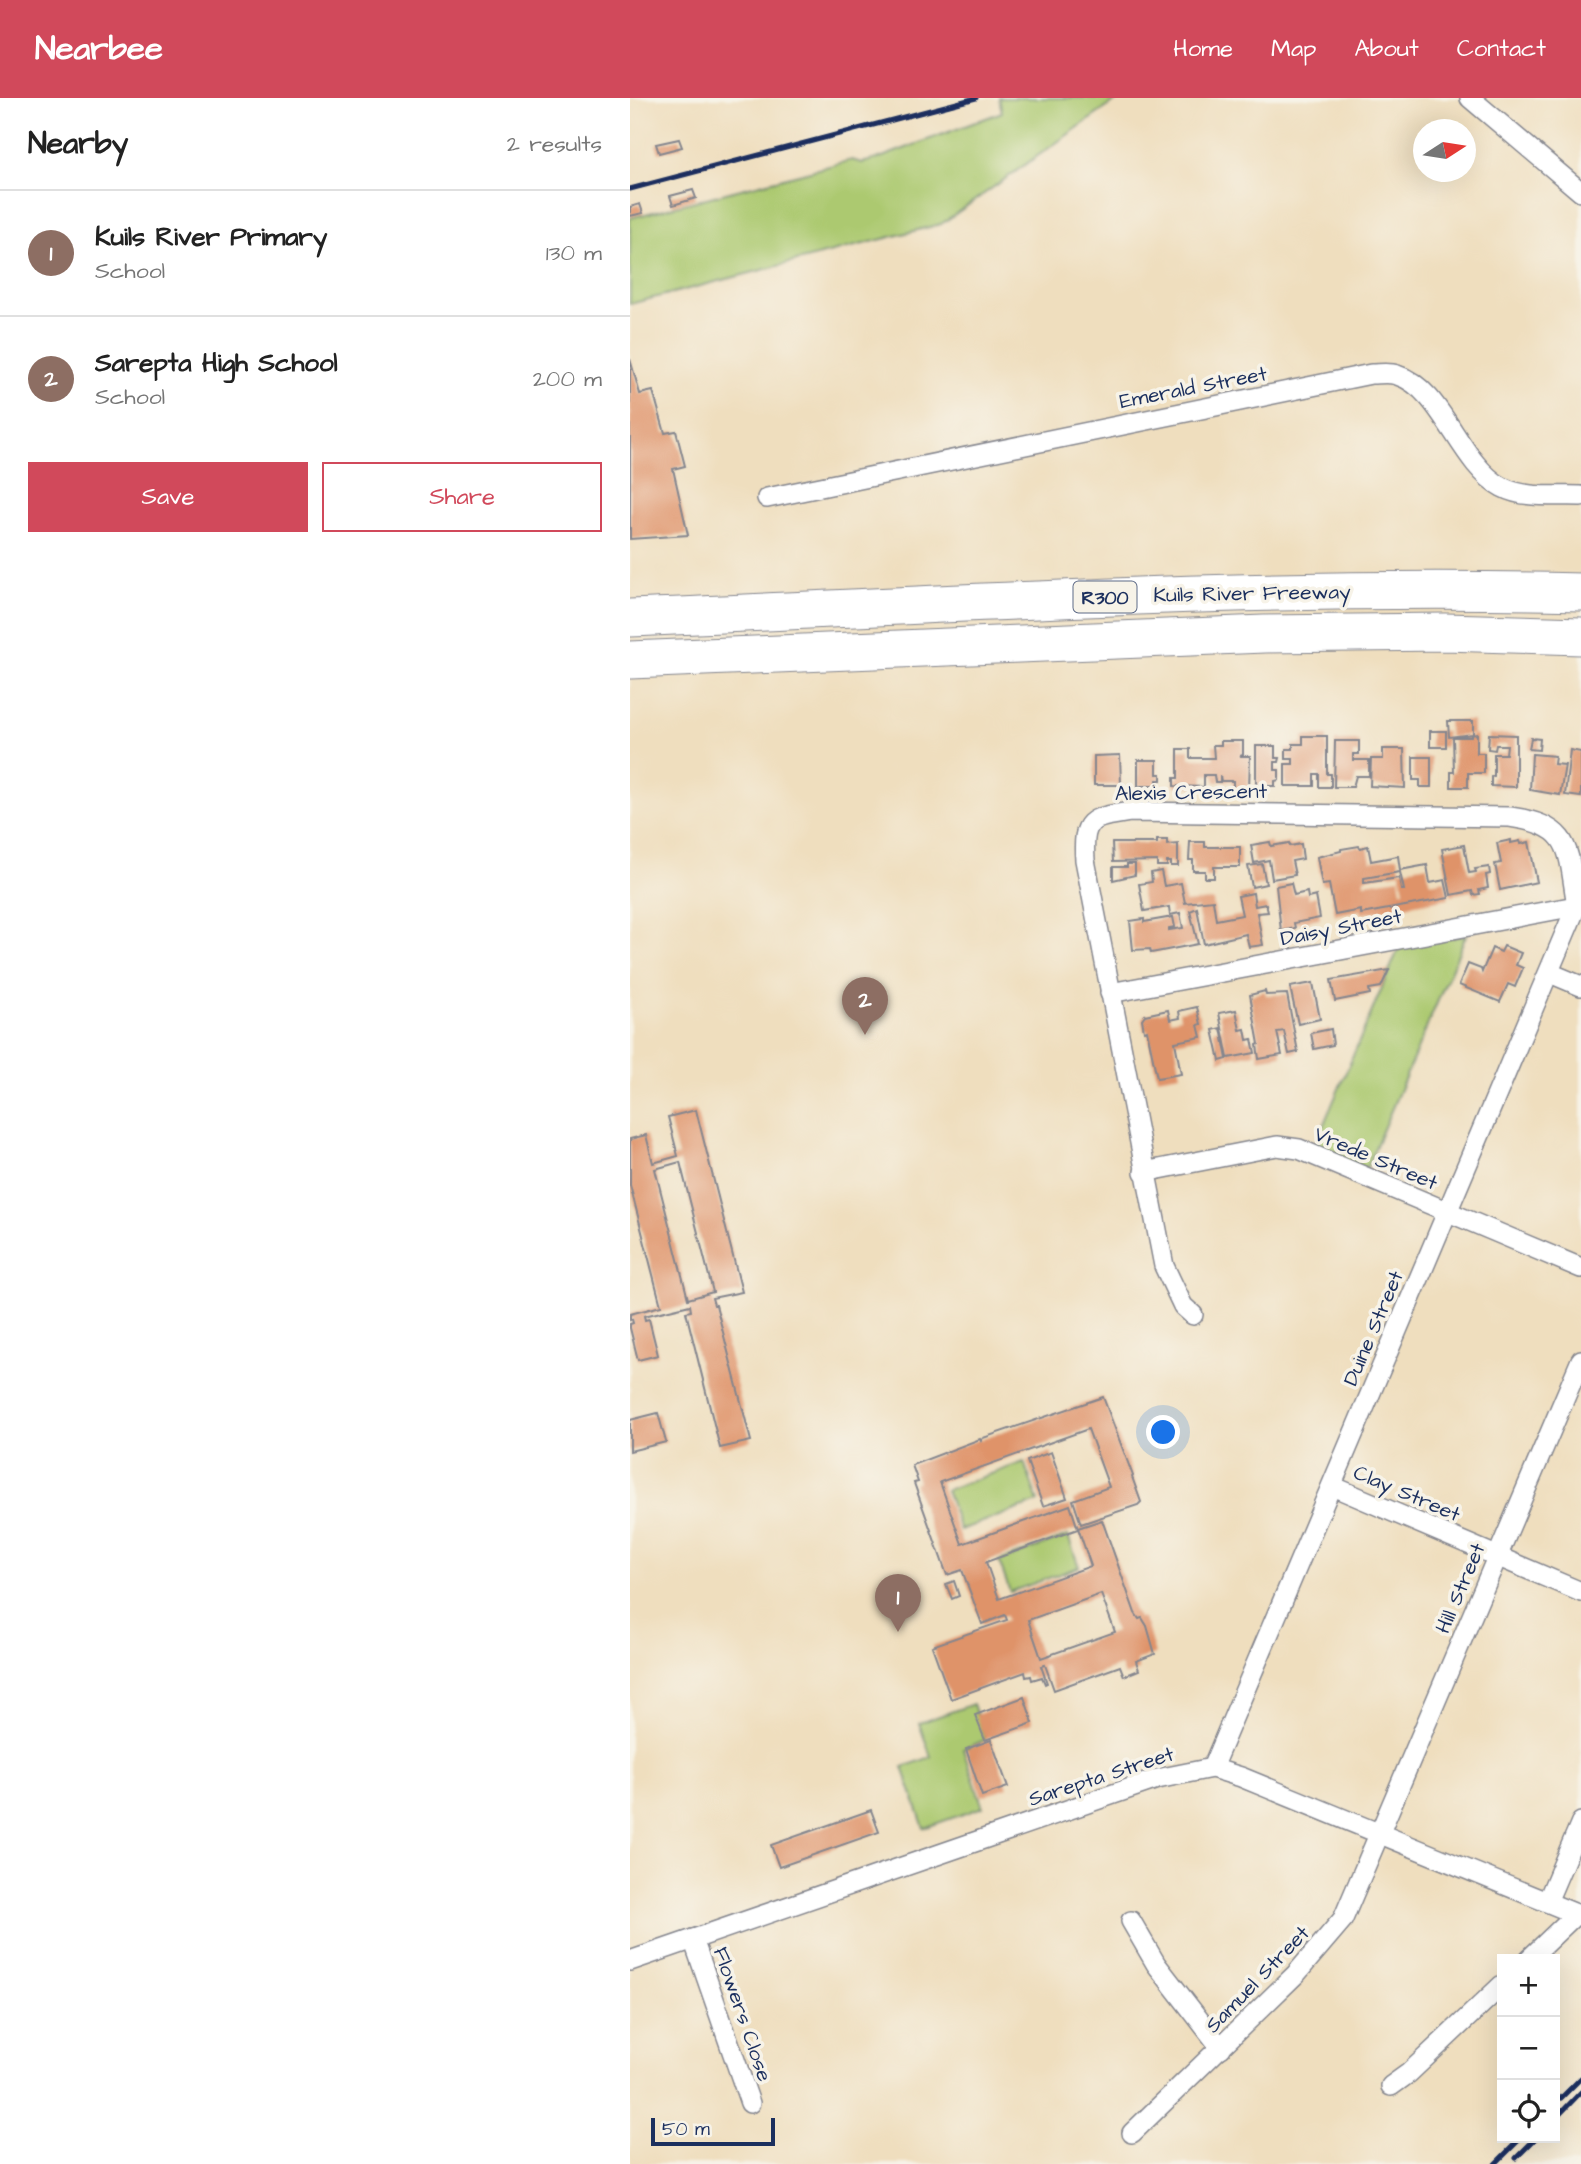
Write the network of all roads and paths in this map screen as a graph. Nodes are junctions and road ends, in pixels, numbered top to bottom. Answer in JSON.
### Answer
{"nodes":[{"id":1,"x":1470,"y":98,"type":"edge"},
{"id":2,"x":1581,"y":192,"type":"edge"},
{"id":3,"x":1581,"y":496,"type":"edge"},
{"id":4,"x":767,"y":498,"type":"dead end"},
{"id":5,"x":1581,"y":592,"type":"edge"},
{"id":6,"x":630,"y":618,"type":"edge"},
{"id":7,"x":1581,"y":636,"type":"edge"},
{"id":8,"x":630,"y":660,"type":"edge"},
{"id":9,"x":1579,"y":905,"type":"edge"},
{"id":10,"x":1550,"y":973,"type":"junction"},
{"id":11,"x":1581,"y":986,"type":"edge"},
{"id":12,"x":1110,"y":993,"type":"junction"},
{"id":13,"x":1144,"y":1172,"type":"junction"},
{"id":14,"x":1446,"y":1213,"type":"junction"},
{"id":15,"x":1581,"y":1268,"type":"edge"},
{"id":16,"x":1193,"y":1315,"type":"dead end"},
{"id":17,"x":1581,"y":1360,"type":"edge"},
{"id":18,"x":1332,"y":1486,"type":"junction"},
{"id":19,"x":1497,"y":1556,"type":"junction"},
{"id":20,"x":1581,"y":1591,"type":"edge"},
{"id":21,"x":1212,"y":1768,"type":"junction"},
{"id":22,"x":1581,"y":1822,"type":"edge"},
{"id":23,"x":1380,"y":1833,"type":"junction"},
{"id":24,"x":1547,"y":1902,"type":"junction"},
{"id":25,"x":1579,"y":1915,"type":"edge"},
{"id":26,"x":1130,"y":1921,"type":"dead end"},
{"id":27,"x":693,"y":1939,"type":"junction"},
{"id":28,"x":1535,"y":1954,"type":"edge"},
{"id":29,"x":630,"y":1961,"type":"edge"},
{"id":30,"x":1497,"y":1989,"type":"edge"},
{"id":31,"x":1221,"y":2048,"type":"junction"},
{"id":32,"x":1391,"y":2086,"type":"dead end"},
{"id":33,"x":750,"y":2103,"type":"dead end"},
{"id":34,"x":1132,"y":2133,"type":"dead end"}],
"edges":[{"from":1,"to":2,"type":"street"},
{"from":3,"to":4,"type":"street","name":"Emerald Street"},
{"from":5,"to":6,"type":"highway","name":"Kuils River Freeway","number":"R300"},
{"from":7,"to":8,"type":"highway","name":"Kuils River Freeway","number":"R300"},
{"from":9,"to":10,"type":"street","name":"Duine Street"},
{"from":9,"to":12,"type":"street","name":"Daisy Street"},
{"from":9,"to":12,"type":"street","name":"Alexis Crescent"},
{"from":10,"to":11,"type":"street"},
{"from":10,"to":14,"type":"street","name":"Duine Street"},
{"from":12,"to":13,"type":"street","name":"Alexis Crescent"},
{"from":13,"to":14,"type":"street","name":"Vrede Street"},
{"from":13,"to":16,"type":"street","name":"Alexis Crescent"},
{"from":14,"to":15,"type":"street","name":"Vrede Street"},
{"from":14,"to":18,"type":"street","name":"Duine Street"},
{"from":17,"to":19,"type":"street","name":"Hill Street"},
{"from":18,"to":19,"type":"street","name":"Clay Street"},
{"from":18,"to":21,"type":"street","name":"Duine Street"},
{"from":19,"to":20,"type":"street","name":"Clay Street"},
{"from":19,"to":23,"type":"street","name":"Hill Street"},
{"from":21,"to":23,"type":"street","name":"Sarepta Street"},
{"from":21,"to":27,"type":"street","name":"Sarepta Street"},
{"from":22,"to":24,"type":"street"},
{"from":23,"to":24,"type":"street","name":"Sarepta Street"},
{"from":23,"to":31,"type":"street","name":"Samuel Street"},
{"from":24,"to":25,"type":"street","name":"Sarepta Street"},
{"from":25,"to":28,"type":"street"},
{"from":26,"to":31,"type":"street"},
{"from":27,"to":29,"type":"street","name":"Sarepta Street"},
{"from":27,"to":33,"type":"street","name":"Flowers Close"},
{"from":30,"to":32,"type":"street"},
{"from":31,"to":34,"type":"street","name":"Samuel Street"}]}
